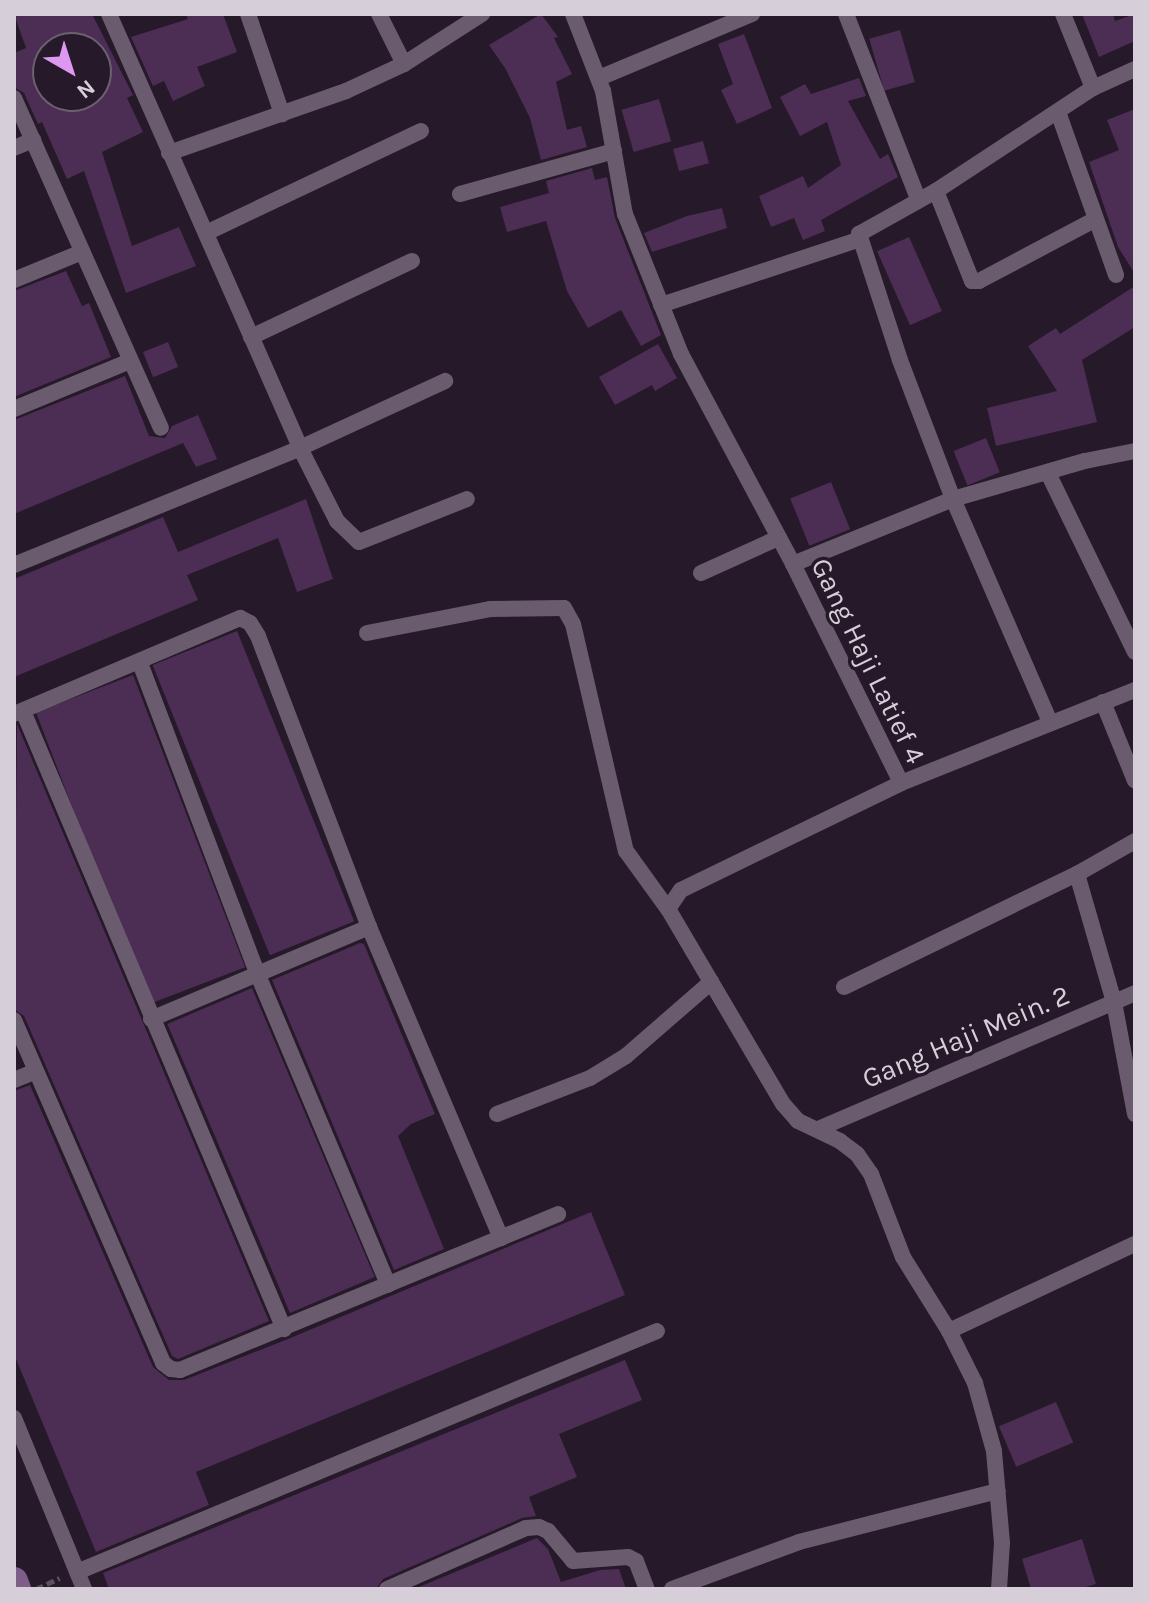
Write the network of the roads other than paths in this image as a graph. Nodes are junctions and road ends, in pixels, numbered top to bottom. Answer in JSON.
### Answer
{"nodes":[{"id":1,"x":109,"y":14,"type":"edge"},
{"id":2,"x":248,"y":14,"type":"edge"},
{"id":3,"x":379,"y":14,"type":"edge"},
{"id":4,"x":482,"y":14,"type":"edge"},
{"id":5,"x":573,"y":14,"type":"edge"},
{"id":6,"x":752,"y":14,"type":"edge"},
{"id":7,"x":846,"y":14,"type":"edge"},
{"id":8,"x":1063,"y":14,"type":"edge"},
{"id":9,"x":404,"y":64,"type":"junction"},
{"id":10,"x":1135,"y":69,"type":"edge"},
{"id":11,"x":599,"y":78,"type":"junction"},
{"id":12,"x":1093,"y":88,"type":"junction"},
{"id":13,"x":14,"y":98,"type":"edge"},
{"id":14,"x":1058,"y":112,"type":"junction"},
{"id":15,"x":282,"y":114,"type":"junction"},
{"id":16,"x":421,"y":131,"type":"dead end"},
{"id":17,"x":33,"y":140,"type":"junction"},
{"id":18,"x":14,"y":148,"type":"edge"},
{"id":19,"x":614,"y":151,"type":"junction"},
{"id":20,"x":169,"y":153,"type":"junction"},
{"id":21,"x":936,"y":191,"type":"junction"},
{"id":22,"x":460,"y":194,"type":"dead end"},
{"id":23,"x":918,"y":199,"type":"junction"},
{"id":24,"x":1094,"y":220,"type":"junction"},
{"id":25,"x":206,"y":233,"type":"junction"},
{"id":26,"x":858,"y":240,"type":"junction"},
{"id":27,"x":82,"y":252,"type":"junction"},
{"id":28,"x":412,"y":261,"type":"dead end"},
{"id":29,"x":1116,"y":275,"type":"dead end"},
{"id":30,"x":14,"y":280,"type":"edge"},
{"id":31,"x":661,"y":305,"type":"junction"},
{"id":32,"x":251,"y":337,"type":"junction"},
{"id":33,"x":130,"y":361,"type":"junction"},
{"id":34,"x":445,"y":381,"type":"dead end"},
{"id":35,"x":14,"y":409,"type":"edge"},
{"id":36,"x":161,"y":428,"type":"dead end"},
{"id":37,"x":300,"y":448,"type":"junction"},
{"id":38,"x":1135,"y":451,"type":"edge"},
{"id":39,"x":1048,"y":473,"type":"junction"},
{"id":40,"x":467,"y":499,"type":"dead end"},
{"id":41,"x":953,"y":499,"type":"junction"},
{"id":42,"x":778,"y":538,"type":"junction"},
{"id":43,"x":793,"y":564,"type":"junction"},
{"id":44,"x":14,"y":565,"type":"edge"},
{"id":45,"x":701,"y":573,"type":"dead end"},
{"id":46,"x":367,"y":633,"type":"dead end"},
{"id":47,"x":1135,"y":652,"type":"edge"},
{"id":48,"x":140,"y":663,"type":"junction"},
{"id":49,"x":1135,"y":690,"type":"edge"},
{"id":50,"x":1103,"y":702,"type":"junction"},
{"id":51,"x":18,"y":713,"type":"edge"},
{"id":52,"x":1050,"y":722,"type":"junction"},
{"id":53,"x":1135,"y":781,"type":"edge"},
{"id":54,"x":901,"y":783,"type":"junction"},
{"id":55,"x":1135,"y":841,"type":"edge"},
{"id":56,"x":1077,"y":874,"type":"junction"},
{"id":57,"x":668,"y":909,"type":"junction"},
{"id":58,"x":369,"y":927,"type":"junction"},
{"id":59,"x":258,"y":975,"type":"junction"},
{"id":60,"x":711,"y":982,"type":"junction"},
{"id":61,"x":844,"y":987,"type":"dead end"},
{"id":62,"x":1135,"y":993,"type":"edge"},
{"id":63,"x":1114,"y":1002,"type":"junction"},
{"id":64,"x":151,"y":1019,"type":"junction"},
{"id":65,"x":14,"y":1020,"type":"edge"},
{"id":66,"x":34,"y":1072,"type":"junction"},
{"id":67,"x":14,"y":1080,"type":"edge"},
{"id":68,"x":497,"y":1114,"type":"dead end"},
{"id":69,"x":1135,"y":1114,"type":"edge"},
{"id":70,"x":818,"y":1129,"type":"junction"},
{"id":71,"x":558,"y":1214,"type":"dead end"},
{"id":72,"x":501,"y":1238,"type":"junction"},
{"id":73,"x":1135,"y":1244,"type":"edge"},
{"id":74,"x":388,"y":1285,"type":"junction"},
{"id":75,"x":284,"y":1329,"type":"junction"},
{"id":76,"x":657,"y":1331,"type":"dead end"},
{"id":77,"x":949,"y":1331,"type":"junction"},
{"id":78,"x":14,"y":1418,"type":"edge"},
{"id":79,"x":998,"y":1491,"type":"junction"},
{"id":80,"x":69,"y":1575,"type":"junction"},
{"id":81,"x":84,"y":1589,"type":"edge"},
{"id":82,"x":387,"y":1589,"type":"edge"},
{"id":83,"x":647,"y":1589,"type":"edge"},
{"id":84,"x":672,"y":1589,"type":"edge"},
{"id":85,"x":999,"y":1589,"type":"edge"}],
"edges":[{"from":1,"to":20,"type":"street"},
{"from":2,"to":15,"type":"street"},
{"from":3,"to":9,"type":"street"},
{"from":4,"to":9,"type":"street"},
{"from":5,"to":11,"type":"street","name":"Gang Haji Latief 4"},
{"from":6,"to":11,"type":"street"},
{"from":7,"to":23,"type":"street"},
{"from":8,"to":12,"type":"street"},
{"from":9,"to":15,"type":"street"},
{"from":10,"to":12,"type":"street"},
{"from":11,"to":19,"type":"street","name":"Gang Haji Latief 4"},
{"from":12,"to":14,"type":"street"},
{"from":13,"to":17,"type":"street"},
{"from":14,"to":21,"type":"street"},
{"from":14,"to":24,"type":"street"},
{"from":15,"to":20,"type":"street"},
{"from":16,"to":25,"type":"street"},
{"from":17,"to":18,"type":"street"},
{"from":17,"to":27,"type":"street"},
{"from":19,"to":22,"type":"street"},
{"from":19,"to":31,"type":"street","name":"Gang Haji Latief 4"},
{"from":20,"to":25,"type":"street"},
{"from":21,"to":23,"type":"street"},
{"from":21,"to":24,"type":"street"},
{"from":23,"to":26,"type":"street"},
{"from":24,"to":29,"type":"street"},
{"from":25,"to":32,"type":"street"},
{"from":26,"to":31,"type":"street"},
{"from":26,"to":41,"type":"street"},
{"from":27,"to":30,"type":"street"},
{"from":27,"to":33,"type":"street"},
{"from":28,"to":32,"type":"street"},
{"from":31,"to":42,"type":"street","name":"Gang Haji Latief 4"},
{"from":32,"to":37,"type":"street"},
{"from":33,"to":35,"type":"street"},
{"from":33,"to":36,"type":"street"},
{"from":34,"to":37,"type":"street"},
{"from":37,"to":40,"type":"street"},
{"from":37,"to":44,"type":"street"},
{"from":38,"to":39,"type":"street"},
{"from":39,"to":41,"type":"street"},
{"from":39,"to":47,"type":"street"},
{"from":41,"to":43,"type":"street"},
{"from":41,"to":52,"type":"street"},
{"from":42,"to":43,"type":"street","name":"Gang Haji Latief 4"},
{"from":42,"to":45,"type":"street"},
{"from":43,"to":54,"type":"street","name":"Gang Haji Latief 4"},
{"from":46,"to":57,"type":"street"},
{"from":48,"to":51,"type":"street"},
{"from":48,"to":58,"type":"street"},
{"from":48,"to":59,"type":"street"},
{"from":49,"to":50,"type":"street"},
{"from":50,"to":52,"type":"street"},
{"from":50,"to":53,"type":"street"},
{"from":51,"to":64,"type":"street"},
{"from":52,"to":54,"type":"street"},
{"from":54,"to":57,"type":"street","name":"Gang Haji Latief 4"},
{"from":55,"to":56,"type":"street"},
{"from":56,"to":61,"type":"street"},
{"from":56,"to":63,"type":"street"},
{"from":57,"to":60,"type":"street"},
{"from":58,"to":59,"type":"street"},
{"from":58,"to":72,"type":"street"},
{"from":59,"to":64,"type":"street"},
{"from":59,"to":74,"type":"street"},
{"from":60,"to":68,"type":"street"},
{"from":60,"to":70,"type":"street"},
{"from":62,"to":63,"type":"street","name":"Gang Haji Mein. 2"},
{"from":63,"to":69,"type":"street"},
{"from":63,"to":70,"type":"street","name":"Gang Haji Mein. 2"},
{"from":64,"to":75,"type":"street"},
{"from":65,"to":66,"type":"street"},
{"from":66,"to":67,"type":"street"},
{"from":66,"to":75,"type":"street"},
{"from":70,"to":77,"type":"street"},
{"from":71,"to":72,"type":"street"},
{"from":72,"to":74,"type":"street"},
{"from":73,"to":77,"type":"street"},
{"from":74,"to":75,"type":"street"},
{"from":76,"to":80,"type":"street"},
{"from":77,"to":79,"type":"street"},
{"from":78,"to":80,"type":"street"},
{"from":79,"to":84,"type":"street"},
{"from":79,"to":85,"type":"street"},
{"from":80,"to":81,"type":"street"},
{"from":82,"to":83,"type":"street"}]}
